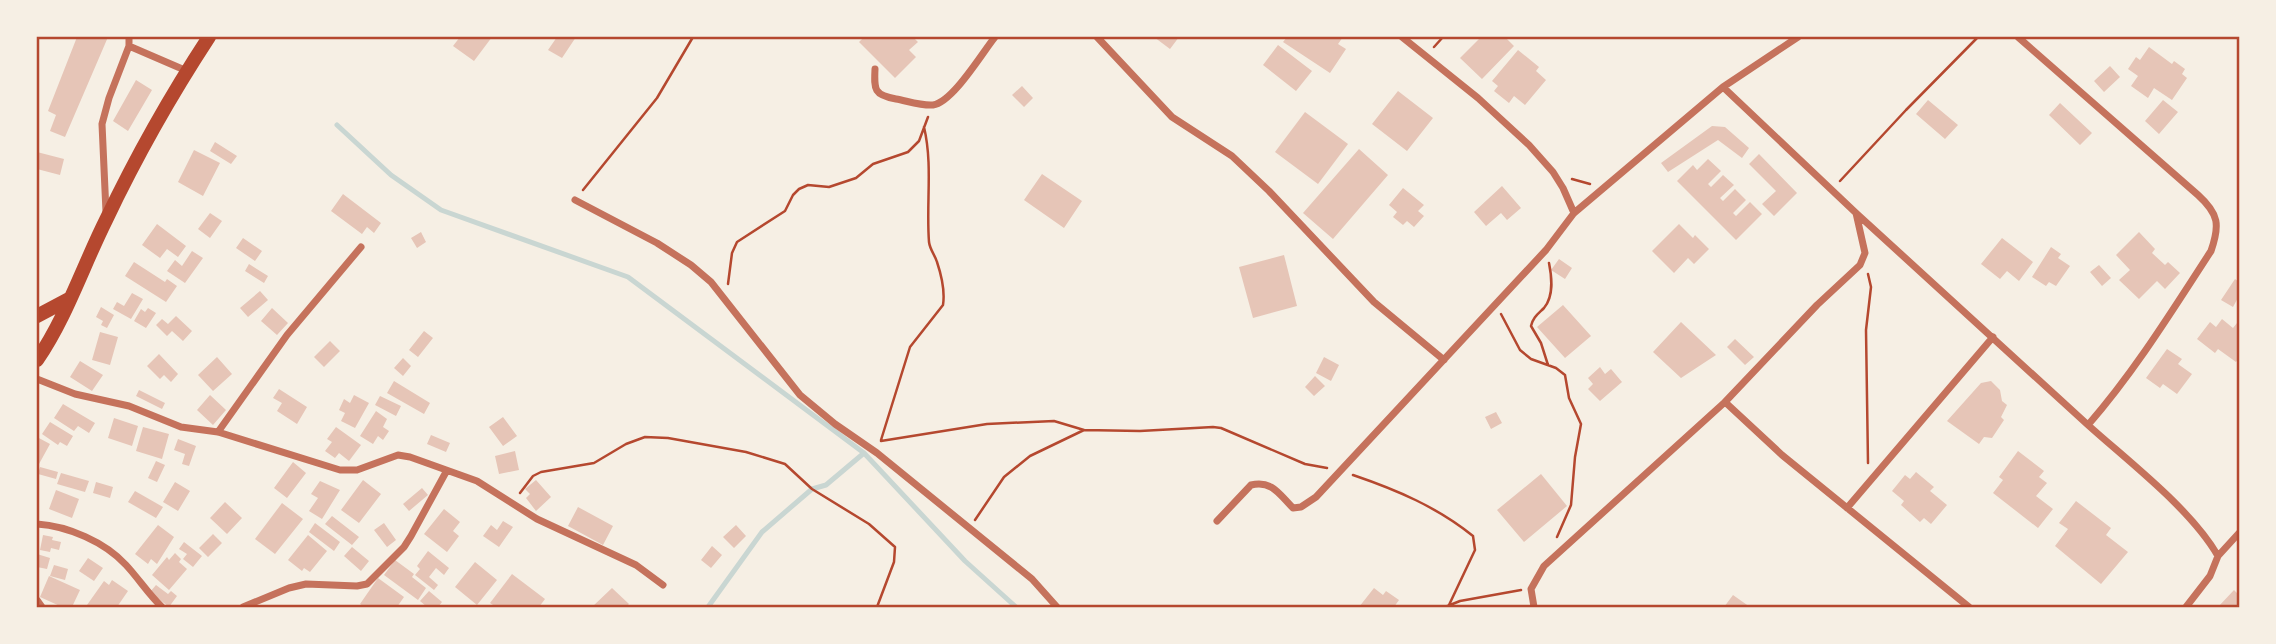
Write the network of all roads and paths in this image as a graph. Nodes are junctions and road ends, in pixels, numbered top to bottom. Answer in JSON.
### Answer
{"nodes":[{"id":1,"x":129,"y":37,"type":"edge"},
{"id":2,"x":209,"y":37,"type":"edge"},
{"id":3,"x":693,"y":37,"type":"edge"},
{"id":4,"x":995,"y":37,"type":"edge"},
{"id":5,"x":1097,"y":37,"type":"edge"},
{"id":6,"x":1402,"y":37,"type":"edge"},
{"id":7,"x":1798,"y":37,"type":"edge"},
{"id":8,"x":1978,"y":37,"type":"edge"},
{"id":9,"x":2018,"y":37,"type":"edge"},
{"id":10,"x":129,"y":46,"type":"junction"},
{"id":11,"x":875,"y":69,"type":"dead end"},
{"id":12,"x":187,"y":71,"type":"junction"},
{"id":13,"x":1723,"y":87,"type":"junction"},
{"id":14,"x":933,"y":105,"type":"junction"},
{"id":15,"x":924,"y":127,"type":"junction"},
{"id":16,"x":1553,"y":172,"type":"junction"},
{"id":17,"x":1606,"y":187,"type":"junction"},
{"id":18,"x":1832,"y":190,"type":"junction"},
{"id":19,"x":575,"y":200,"type":"joint"},
{"id":20,"x":1574,"y":213,"type":"junction"},
{"id":21,"x":1856,"y":213,"type":"junction"},
{"id":22,"x":106,"y":219,"type":"junction"},
{"id":23,"x":361,"y":247,"type":"dead end"},
{"id":24,"x":1546,"y":250,"type":"junction"},
{"id":25,"x":1865,"y":253,"type":"junction"},
{"id":26,"x":69,"y":299,"type":"junction"},
{"id":27,"x":726,"y":303,"type":"junction"},
{"id":28,"x":1496,"y":304,"type":"junction"},
{"id":29,"x":37,"y":316,"type":"edge"},
{"id":30,"x":1993,"y":337,"type":"junction"},
{"id":31,"x":37,"y":360,"type":"edge"},
{"id":32,"x":1444,"y":360,"type":"junction"},
{"id":33,"x":1548,"y":365,"type":"junction"},
{"id":34,"x":37,"y":379,"type":"edge"},
{"id":35,"x":1725,"y":402,"type":"junction"},
{"id":36,"x":2088,"y":425,"type":"junction"},
{"id":37,"x":1084,"y":430,"type":"junction"},
{"id":38,"x":218,"y":432,"type":"junction"},
{"id":39,"x":1341,"y":471,"type":"junction"},
{"id":40,"x":446,"y":472,"type":"junction"},
{"id":41,"x":1869,"y":484,"type":"junction"},
{"id":42,"x":512,"y":503,"type":"junction"},
{"id":43,"x":1847,"y":509,"type":"junction"},
{"id":44,"x":1217,"y":521,"type":"dead end"},
{"id":45,"x":37,"y":524,"type":"edge"},
{"id":46,"x":969,"y":528,"type":"junction"},
{"id":47,"x":2239,"y":533,"type":"edge"},
{"id":48,"x":1555,"y":541,"type":"dead end"},
{"id":49,"x":2218,"y":556,"type":"junction"},
{"id":50,"x":663,"y":585,"type":"dead end"},
{"id":51,"x":1531,"y":589,"type":"junction"},
{"id":52,"x":37,"y":600,"type":"edge"},
{"id":53,"x":1447,"y":606,"type":"edge"},
{"id":54,"x":42,"y":607,"type":"edge"},
{"id":55,"x":162,"y":607,"type":"edge"},
{"id":56,"x":243,"y":607,"type":"edge"},
{"id":57,"x":877,"y":607,"type":"edge"},
{"id":58,"x":1057,"y":607,"type":"edge"},
{"id":59,"x":1534,"y":607,"type":"edge"},
{"id":60,"x":1969,"y":607,"type":"edge"},
{"id":61,"x":2186,"y":607,"type":"edge"}],
"edges":[{"from":1,"to":10,"type":"street"},
{"from":2,"to":12,"type":"main road"},
{"from":3,"to":19,"type":"path"},
{"from":4,"to":14,"type":"street"},
{"from":5,"to":32,"type":"street"},
{"from":6,"to":16,"type":"street"},
{"from":7,"to":13,"type":"street"},
{"from":8,"to":18,"type":"path"},
{"from":9,"to":36,"type":"street"},
{"from":10,"to":12,"type":"street"},
{"from":10,"to":22,"type":"street"},
{"from":11,"to":14,"type":"street"},
{"from":12,"to":22,"type":"main road"},
{"from":13,"to":17,"type":"street"},
{"from":13,"to":18,"type":"street"},
{"from":14,"to":15,"type":"path"},
{"from":15,"to":27,"type":"path"},
{"from":15,"to":37,"type":"path"},
{"from":16,"to":17,"type":"path"},
{"from":16,"to":20,"type":"street"},
{"from":17,"to":20,"type":"street"},
{"from":18,"to":21,"type":"street"},
{"from":19,"to":27,"type":"street"},
{"from":20,"to":24,"type":"street"},
{"from":21,"to":25,"type":"street"},
{"from":21,"to":30,"type":"street"},
{"from":22,"to":26,"type":"main road"},
{"from":23,"to":38,"type":"street"},
{"from":24,"to":28,"type":"street"},
{"from":24,"to":33,"type":"path"},
{"from":25,"to":35,"type":"street"},
{"from":25,"to":41,"type":"path"},
{"from":26,"to":29,"type":"main road"},
{"from":26,"to":31,"type":"main road"},
{"from":27,"to":46,"type":"street"},
{"from":28,"to":32,"type":"street"},
{"from":28,"to":33,"type":"path"},
{"from":30,"to":36,"type":"street"},
{"from":30,"to":41,"type":"street"},
{"from":32,"to":39,"type":"street"},
{"from":33,"to":48,"type":"path"},
{"from":34,"to":38,"type":"street"},
{"from":35,"to":43,"type":"street"},
{"from":35,"to":51,"type":"street"},
{"from":36,"to":49,"type":"street"},
{"from":37,"to":39,"type":"path"},
{"from":37,"to":46,"type":"path"},
{"from":38,"to":40,"type":"street"},
{"from":39,"to":44,"type":"street"},
{"from":39,"to":53,"type":"path"},
{"from":40,"to":42,"type":"street"},
{"from":40,"to":56,"type":"street"},
{"from":41,"to":43,"type":"street"},
{"from":42,"to":50,"type":"street"},
{"from":42,"to":57,"type":"path"},
{"from":43,"to":60,"type":"street"},
{"from":45,"to":55,"type":"street"},
{"from":46,"to":58,"type":"street"},
{"from":47,"to":49,"type":"street"},
{"from":49,"to":61,"type":"street"},
{"from":51,"to":53,"type":"path"},
{"from":51,"to":59,"type":"street"},
{"from":52,"to":54,"type":"street"}]}
